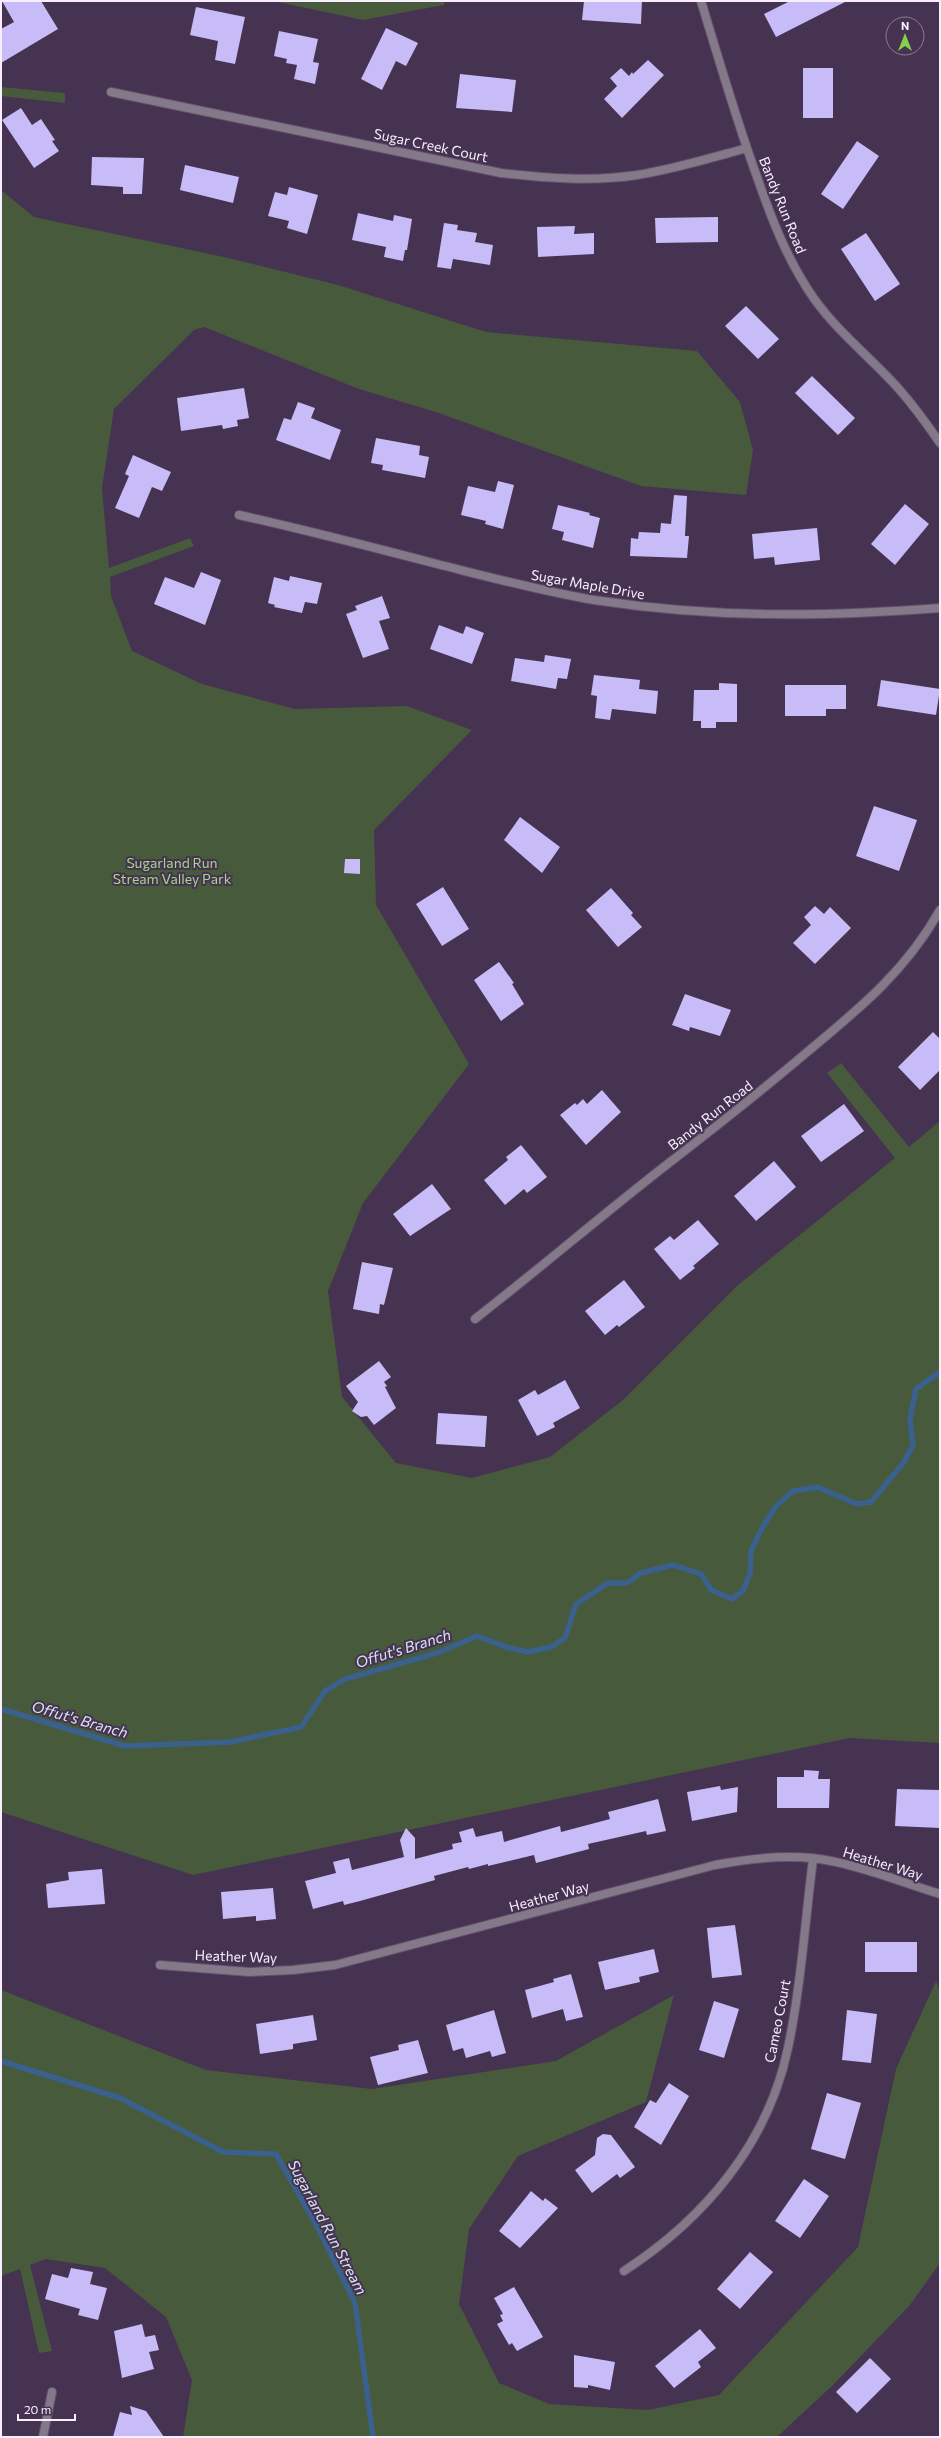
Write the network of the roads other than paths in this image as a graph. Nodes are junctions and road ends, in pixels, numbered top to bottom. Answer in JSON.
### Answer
{"nodes":[{"id":1,"x":701,"y":1,"type":"edge"},
{"id":2,"x":111,"y":92,"type":"dead end"},
{"id":3,"x":747,"y":148,"type":"junction"},
{"id":4,"x":940,"y":443,"type":"edge"},
{"id":5,"x":240,"y":516,"type":"dead end"},
{"id":6,"x":940,"y":608,"type":"edge"},
{"id":7,"x":940,"y":910,"type":"edge"},
{"id":8,"x":475,"y":1319,"type":"dead end"},
{"id":9,"x":813,"y":1859,"type":"junction"},
{"id":10,"x":940,"y":1894,"type":"edge"},
{"id":11,"x":160,"y":1965,"type":"dead end"},
{"id":12,"x":624,"y":2271,"type":"dead end"},
{"id":13,"x":52,"y":2392,"type":"dead end"},
{"id":14,"x":43,"y":2437,"type":"edge"}],
"edges":[{"from":1,"to":3,"type":"street","name":"Bandy Run Road"},
{"from":2,"to":3,"type":"street","name":"Sugar Creek Court"},
{"from":3,"to":4,"type":"street","name":"Bandy Run Road"},
{"from":5,"to":6,"type":"street","name":"Sugar Maple Drive"},
{"from":7,"to":8,"type":"street","name":"Bandy Run Road"},
{"from":9,"to":10,"type":"street","name":"Heather Way"},
{"from":9,"to":11,"type":"street","name":"Heather Way"},
{"from":9,"to":12,"type":"street","name":"Cameo Court"},
{"from":13,"to":14,"type":"street"}]}
